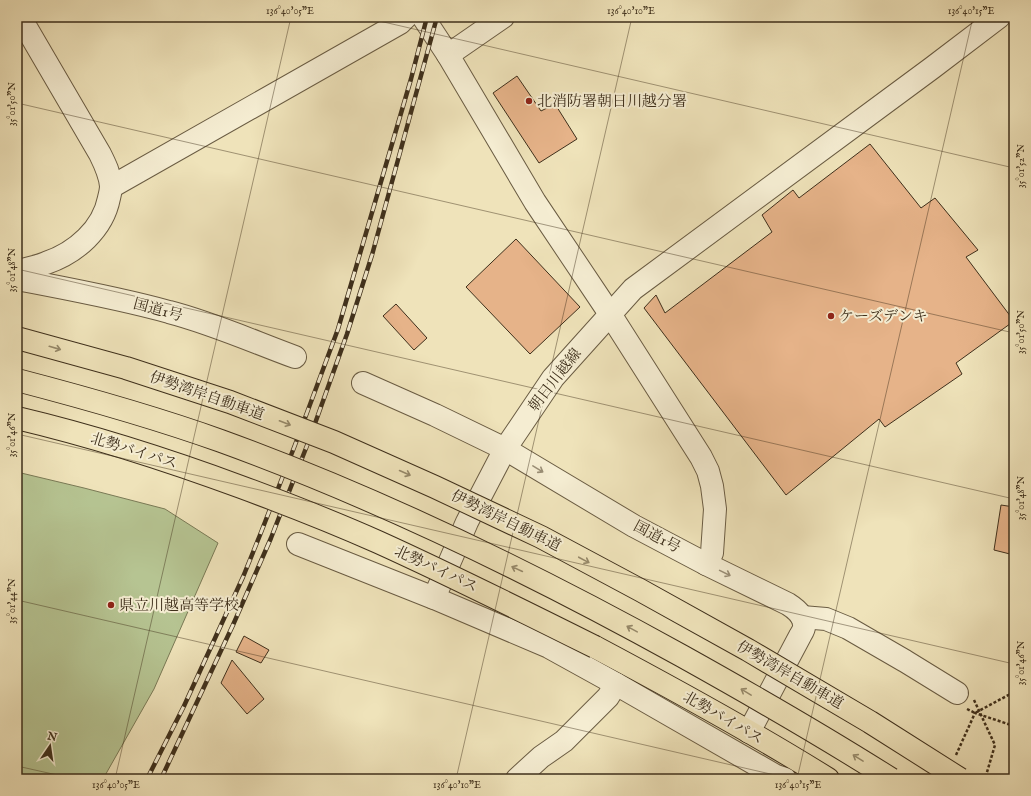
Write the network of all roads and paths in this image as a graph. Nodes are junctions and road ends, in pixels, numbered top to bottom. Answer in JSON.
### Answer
{"nodes":[{"id":1,"x":20,"y":17,"type":"edge"},
{"id":2,"x":406,"y":17,"type":"edge"},
{"id":3,"x":423,"y":17,"type":"edge"},
{"id":4,"x":503,"y":17,"type":"edge"},
{"id":5,"x":999,"y":17,"type":"edge"},
{"id":6,"x":448,"y":55,"type":"junction"},
{"id":7,"x":111,"y":187,"type":"junction"},
{"id":8,"x":17,"y":272,"type":"edge"},
{"id":9,"x":17,"y":279,"type":"edge"},
{"id":10,"x":610,"y":314,"type":"junction"},
{"id":11,"x":17,"y":338,"type":"edge"},
{"id":12,"x":295,"y":357,"type":"dead end"},
{"id":13,"x":17,"y":380,"type":"edge"},
{"id":14,"x":363,"y":383,"type":"dead end"},
{"id":15,"x":17,"y":418,"type":"edge"},
{"id":16,"x":505,"y":449,"type":"junction"},
{"id":17,"x":298,"y":544,"type":"dead end"},
{"id":18,"x":706,"y":564,"type":"junction"},
{"id":19,"x":434,"y":598,"type":"junction"},
{"id":20,"x":802,"y":617,"type":"junction"},
{"id":21,"x":616,"y":684,"type":"junction"},
{"id":22,"x":1014,"y":692,"type":"edge"},
{"id":23,"x":965,"y":694,"type":"joint"},
{"id":24,"x":975,"y":713,"type":"junction"},
{"id":25,"x":1014,"y":726,"type":"edge"},
{"id":26,"x":749,"y":732,"type":"junction"},
{"id":27,"x":957,"y":769,"type":"edge"},
{"id":28,"x":816,"y":776,"type":"edge"},
{"id":29,"x":517,"y":779,"type":"edge"},
{"id":30,"x":785,"y":779,"type":"edge"},
{"id":31,"x":891,"y":779,"type":"edge"},
{"id":32,"x":984,"y":779,"type":"edge"}],
"edges":[{"from":1,"to":7,"type":"street"},
{"from":2,"to":7,"type":"street"},
{"from":3,"to":6,"type":"street"},
{"from":4,"to":6,"type":"street"},
{"from":5,"to":10,"type":"street","name":"朝日川越線"},
{"from":6,"to":10,"type":"street"},
{"from":7,"to":8,"type":"street"},
{"from":9,"to":12,"type":"street","name":"国道1号"},
{"from":10,"to":16,"type":"street","name":"朝日川越線"},
{"from":10,"to":18,"type":"street"},
{"from":11,"to":27,"type":"highway","name":"伊勢湾岸自動車道","one_way":true,"bridge":true},
{"from":31,"to":13,"type":"highway","one_way":true,"bridge":true},
{"from":14,"to":16,"type":"street","name":"国道1号"},
{"from":15,"to":26,"type":"highway","name":"北勢バイパス","bridge":true},
{"from":16,"to":18,"type":"street","name":"国道1号","one_way":true},
{"from":16,"to":19,"type":"street"},
{"from":17,"to":19,"type":"street"},
{"from":18,"to":20,"type":"street","name":"国道1号","one_way":true},
{"from":19,"to":21,"type":"street"},
{"from":20,"to":23,"type":"street"},
{"from":20,"to":26,"type":"street"},
{"from":21,"to":29,"type":"street"},
{"from":21,"to":30,"type":"street"},
{"from":22,"to":24,"type":"path"},
{"from":23,"to":32,"type":"path"},
{"from":24,"to":25,"type":"path","bridge":true},
{"from":24,"to":27,"type":"path","bridge":true},
{"from":26,"to":28,"type":"highway","name":"北勢バイパス"}]}
